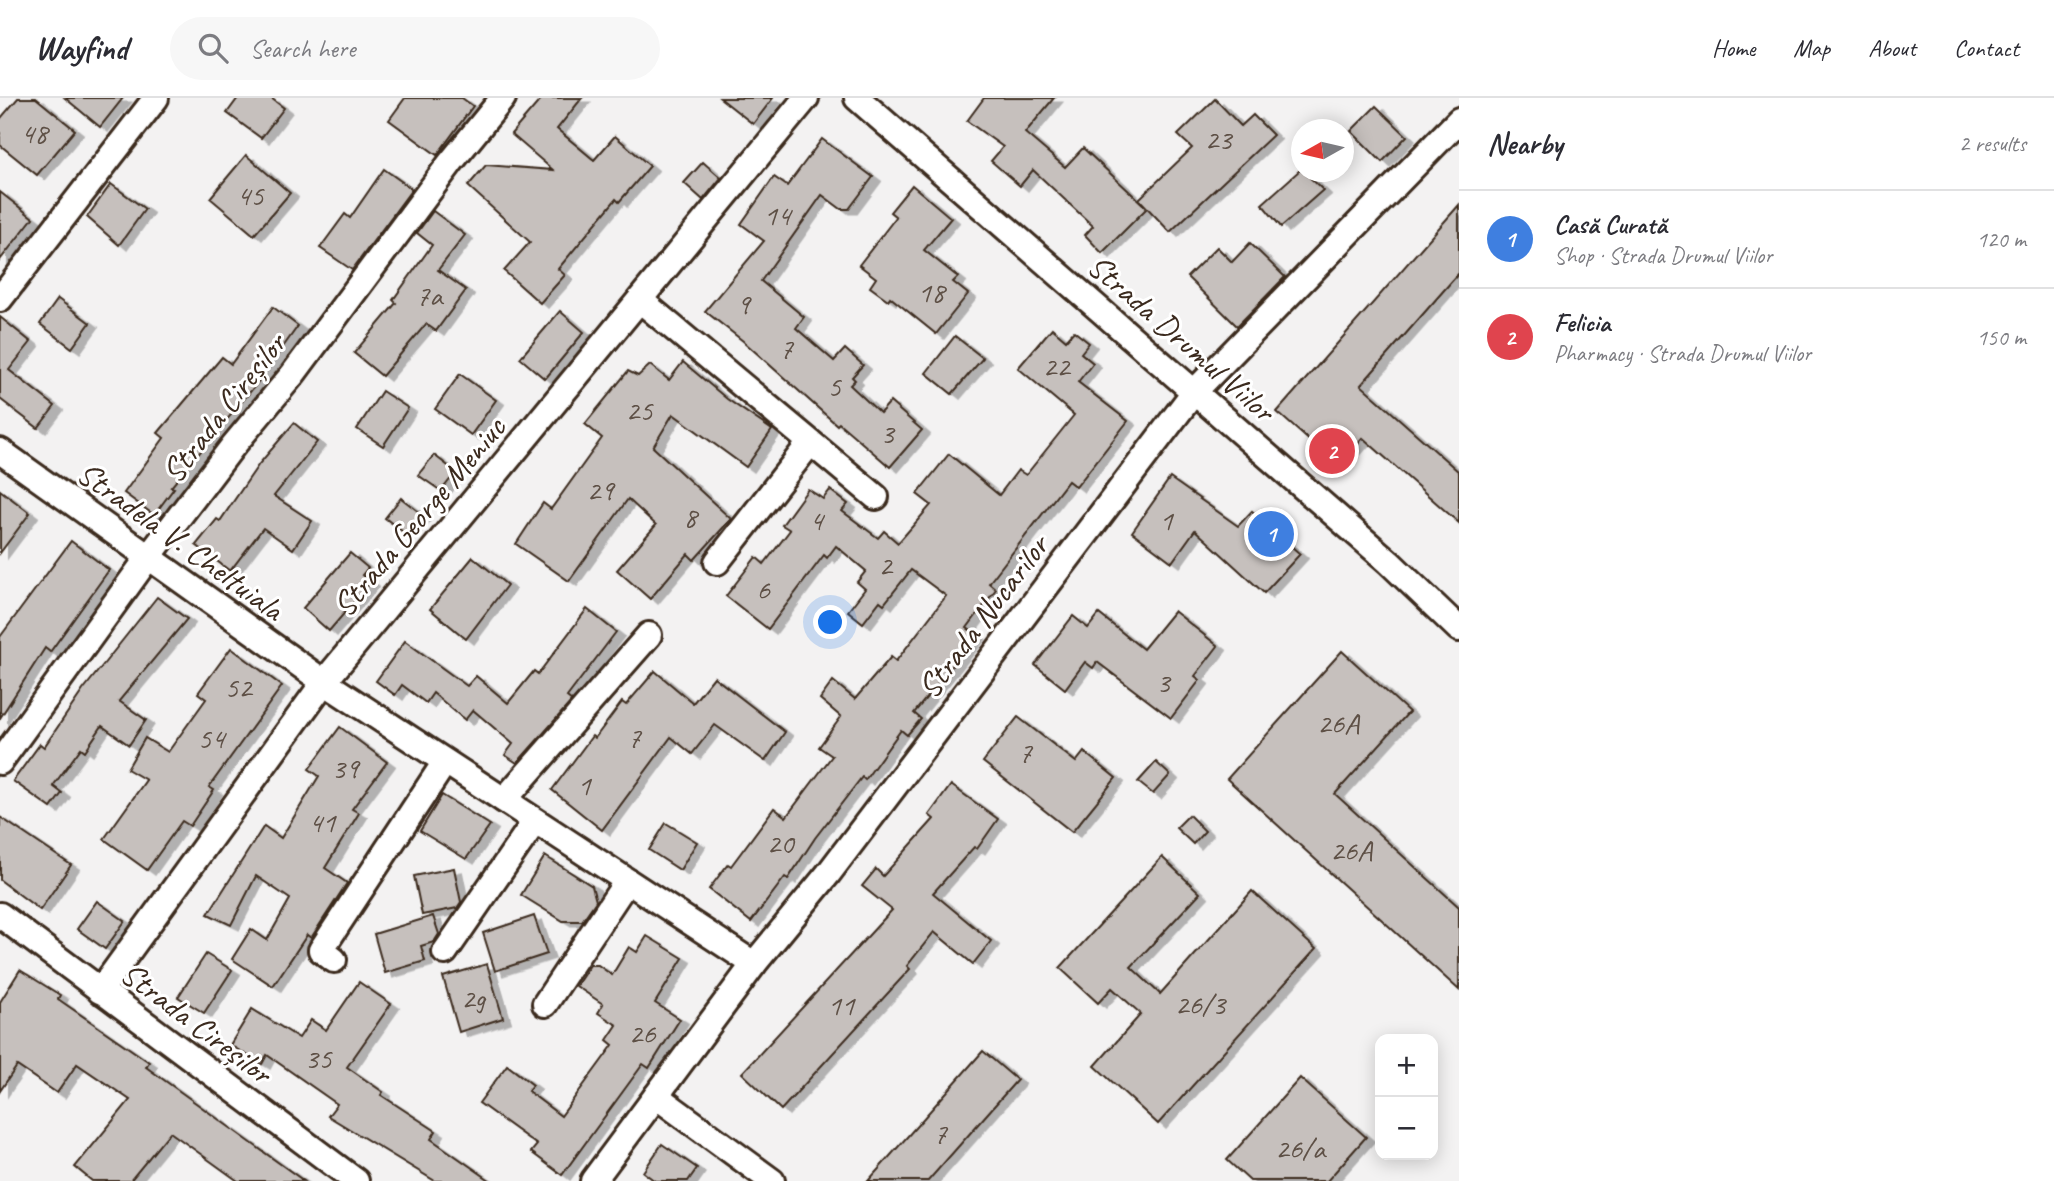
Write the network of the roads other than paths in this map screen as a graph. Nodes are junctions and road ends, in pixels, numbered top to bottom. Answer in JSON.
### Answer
{"nodes":[{"id":1,"x":156,"y":98,"type":"edge"},
{"id":2,"x":503,"y":98,"type":"edge"},
{"id":3,"x":806,"y":98,"type":"edge"},
{"id":4,"x":858,"y":98,"type":"edge"},
{"id":5,"x":1459,"y":120,"type":"edge"},
{"id":6,"x":0,"y":299,"type":"edge"},
{"id":7,"x":640,"y":300,"type":"junction"},
{"id":8,"x":1194,"y":392,"type":"junction"},
{"id":9,"x":810,"y":443,"type":"junction"},
{"id":10,"x":0,"y":451,"type":"edge"},
{"id":11,"x":876,"y":497,"type":"dead end"},
{"id":12,"x":147,"y":559,"type":"junction"},
{"id":13,"x":717,"y":562,"type":"dead end"},
{"id":14,"x":1459,"y":629,"type":"edge"},
{"id":15,"x":649,"y":635,"type":"dead end"},
{"id":16,"x":324,"y":682,"type":"junction"},
{"id":17,"x":0,"y":761,"type":"edge"},
{"id":18,"x":445,"y":762,"type":"junction"},
{"id":19,"x":504,"y":800,"type":"junction"},
{"id":20,"x":535,"y":821,"type":"junction"},
{"id":21,"x":627,"y":881,"type":"junction"},
{"id":22,"x":0,"y":915,"type":"edge"},
{"id":23,"x":445,"y":952,"type":"dead end"},
{"id":24,"x":334,"y":960,"type":"dead end"},
{"id":25,"x":754,"y":964,"type":"junction"},
{"id":26,"x":100,"y":991,"type":"junction"},
{"id":27,"x":545,"y":1004,"type":"dead end"},
{"id":28,"x":656,"y":1096,"type":"junction"},
{"id":29,"x":356,"y":1181,"type":"edge"},
{"id":30,"x":593,"y":1181,"type":"edge"},
{"id":31,"x":772,"y":1181,"type":"edge"}],
"edges":[{"from":1,"to":6,"type":"street"},
{"from":2,"to":12,"type":"street","name":"Strada Cireșilor"},
{"from":3,"to":7,"type":"street","name":"Strada George Meniuc"},
{"from":4,"to":8,"type":"street","name":"Strada Drumul Viilor"},
{"from":5,"to":8,"type":"street","name":"Strada Nucarilor"},
{"from":7,"to":9,"type":"street"},
{"from":7,"to":16,"type":"street","name":"Strada George Meniuc"},
{"from":8,"to":14,"type":"street","name":"Strada Drumul Viilor"},
{"from":8,"to":25,"type":"street","name":"Strada Nucarilor"},
{"from":9,"to":11,"type":"street"},
{"from":9,"to":13,"type":"street"},
{"from":10,"to":12,"type":"street","name":"Stradela V. Cheltuiala"},
{"from":12,"to":16,"type":"street","name":"Stradela V. Cheltuiala"},
{"from":12,"to":17,"type":"street","name":"Strada Cireșilor"},
{"from":15,"to":19,"type":"street"},
{"from":16,"to":18,"type":"street","name":"Stradela V. Cheltuiala"},
{"from":16,"to":26,"type":"street","name":"Strada George Meniuc"},
{"from":18,"to":19,"type":"street","name":"Stradela V. Cheltuiala"},
{"from":18,"to":24,"type":"street"},
{"from":19,"to":20,"type":"street","name":"Stradela V. Cheltuiala"},
{"from":20,"to":21,"type":"street","name":"Stradela V. Cheltuiala"},
{"from":20,"to":23,"type":"street"},
{"from":21,"to":25,"type":"street","name":"Stradela V. Cheltuiala"},
{"from":21,"to":27,"type":"street"},
{"from":22,"to":26,"type":"street","name":"Strada Cireșilor"},
{"from":25,"to":28,"type":"street","name":"Strada Nucarilor"},
{"from":26,"to":29,"type":"street","name":"Strada Cireșilor"},
{"from":28,"to":30,"type":"street","name":"Strada Nucarilor"},
{"from":28,"to":31,"type":"street"}]}
